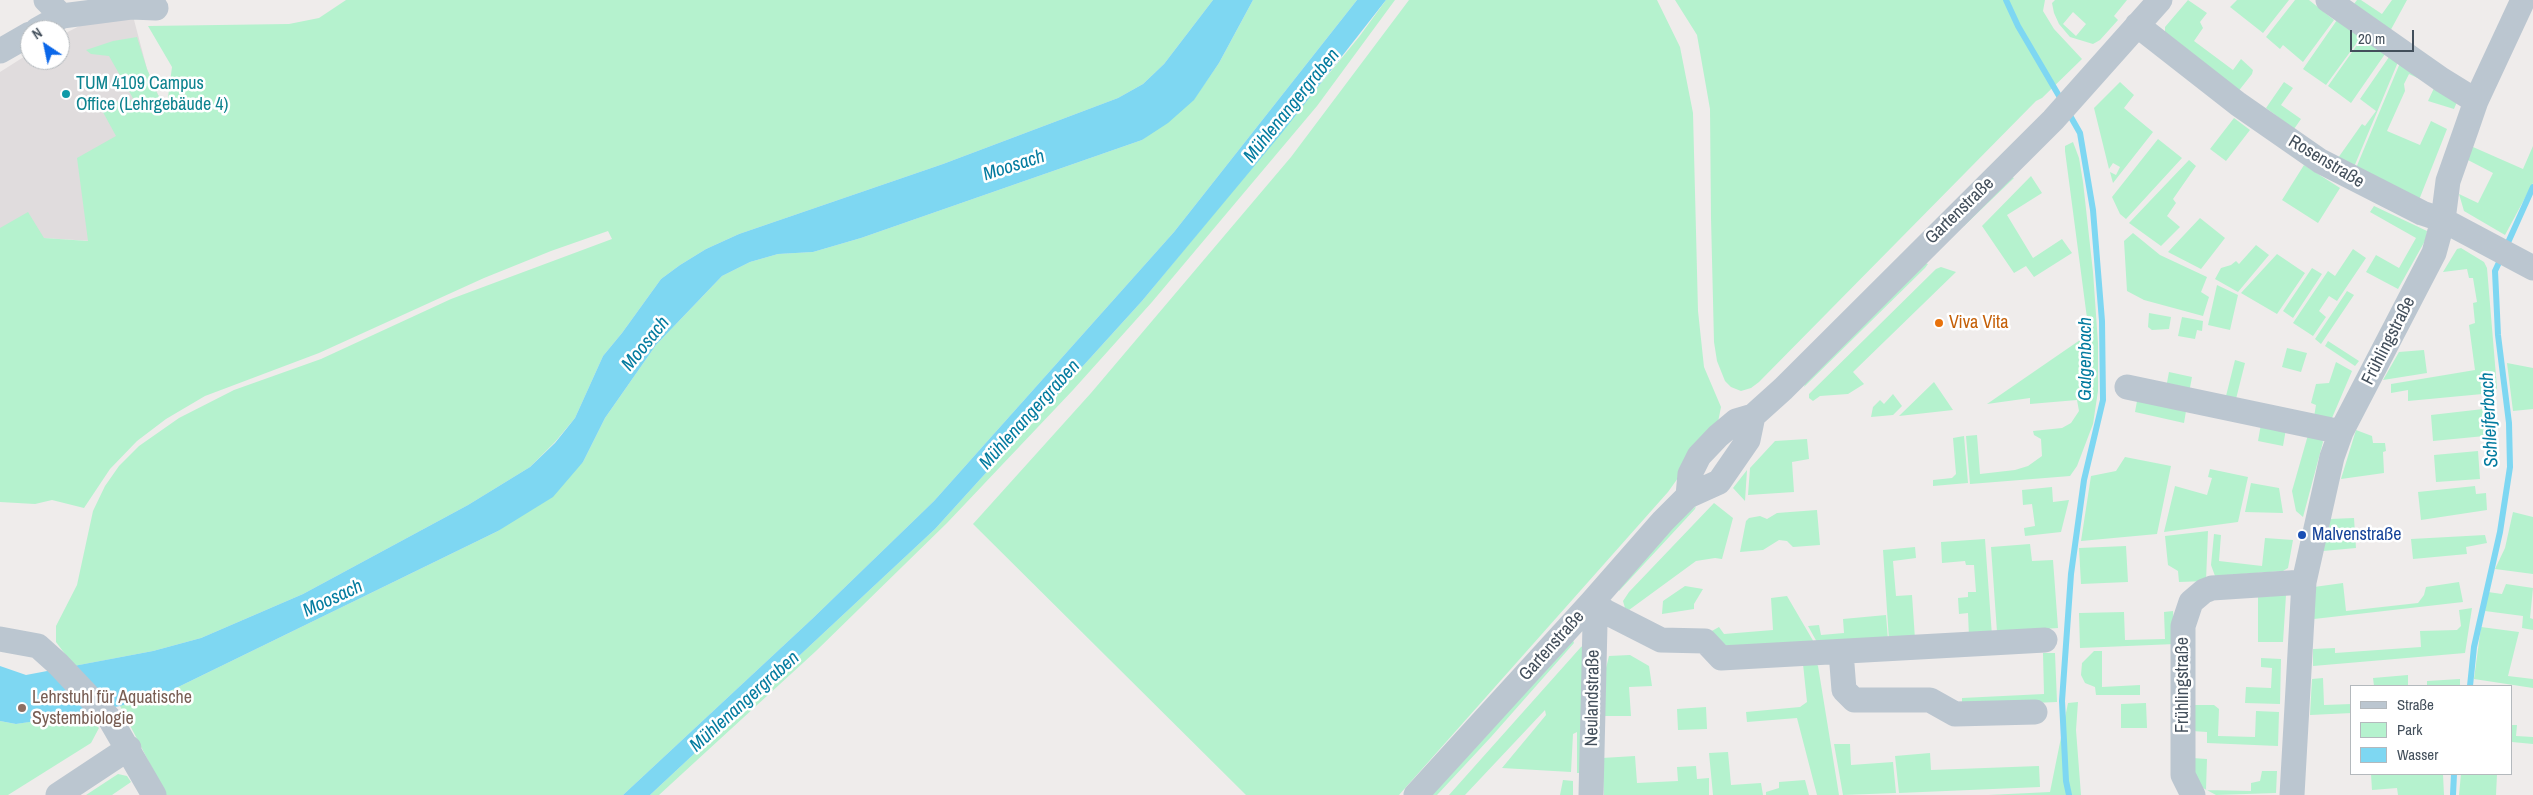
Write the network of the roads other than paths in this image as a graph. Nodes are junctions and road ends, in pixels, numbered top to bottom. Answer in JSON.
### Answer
{"nodes":[{"id":1,"x":2160,"y":0,"type":"edge"},
{"id":2,"x":2523,"y":0,"type":"edge"},
{"id":3,"x":2332,"y":3,"type":"edge"},
{"id":4,"x":54,"y":8,"type":"edge"},
{"id":5,"x":156,"y":8,"type":"dead end"},
{"id":6,"x":45,"y":20,"type":"edge"},
{"id":7,"x":2137,"y":26,"type":"junction"},
{"id":8,"x":20,"y":39,"type":"edge"},
{"id":9,"x":0,"y":48,"type":"edge"},
{"id":10,"x":2476,"y":101,"type":"junction"},
{"id":11,"x":2443,"y":220,"type":"junction"},
{"id":12,"x":2526,"y":264,"type":"edge"},
{"id":13,"x":2127,"y":387,"type":"dead end"},
{"id":14,"x":2341,"y":432,"type":"junction"},
{"id":15,"x":2304,"y":582,"type":"junction"},
{"id":16,"x":1592,"y":602,"type":"junction"},
{"id":17,"x":0,"y":639,"type":"edge"},
{"id":18,"x":2045,"y":640,"type":"dead end"},
{"id":19,"x":1840,"y":652,"type":"junction"},
{"id":20,"x":2035,"y":712,"type":"dead end"},
{"id":21,"x":129,"y":748,"type":"junction"},
{"id":22,"x":58,"y":795,"type":"edge"},
{"id":23,"x":154,"y":795,"type":"edge"},
{"id":24,"x":1416,"y":795,"type":"edge"},
{"id":25,"x":1591,"y":795,"type":"edge"},
{"id":26,"x":2193,"y":795,"type":"edge"},
{"id":27,"x":2292,"y":795,"type":"edge"}],
"edges":[{"from":1,"to":7,"type":"street","name":"Gartenstraße"},
{"from":2,"to":10,"type":"street","name":"Frühlingstraße"},
{"from":3,"to":10,"type":"street"},
{"from":4,"to":5,"type":"street"},
{"from":4,"to":6,"type":"street"},
{"from":7,"to":11,"type":"street","name":"Rosenstraße"},
{"from":7,"to":16,"type":"street","name":"Gartenstraße"},
{"from":8,"to":9,"type":"street"},
{"from":10,"to":11,"type":"street","name":"Frühlingstraße"},
{"from":11,"to":12,"type":"street","name":"Rosenstraße"},
{"from":11,"to":14,"type":"street","name":"Frühlingstraße"},
{"from":13,"to":14,"type":"street"},
{"from":14,"to":15,"type":"street","name":"Frühlingstraße"},
{"from":15,"to":26,"type":"street","name":"Frühlingstraße"},
{"from":15,"to":27,"type":"street","name":"Frühlingstraße"},
{"from":16,"to":19,"type":"street"},
{"from":16,"to":24,"type":"street","name":"Gartenstraße"},
{"from":16,"to":25,"type":"street","name":"Neulandstraße"},
{"from":17,"to":21,"type":"street"},
{"from":18,"to":19,"type":"street"},
{"from":19,"to":20,"type":"street"},
{"from":21,"to":22,"type":"street"},
{"from":21,"to":23,"type":"street"}]}
